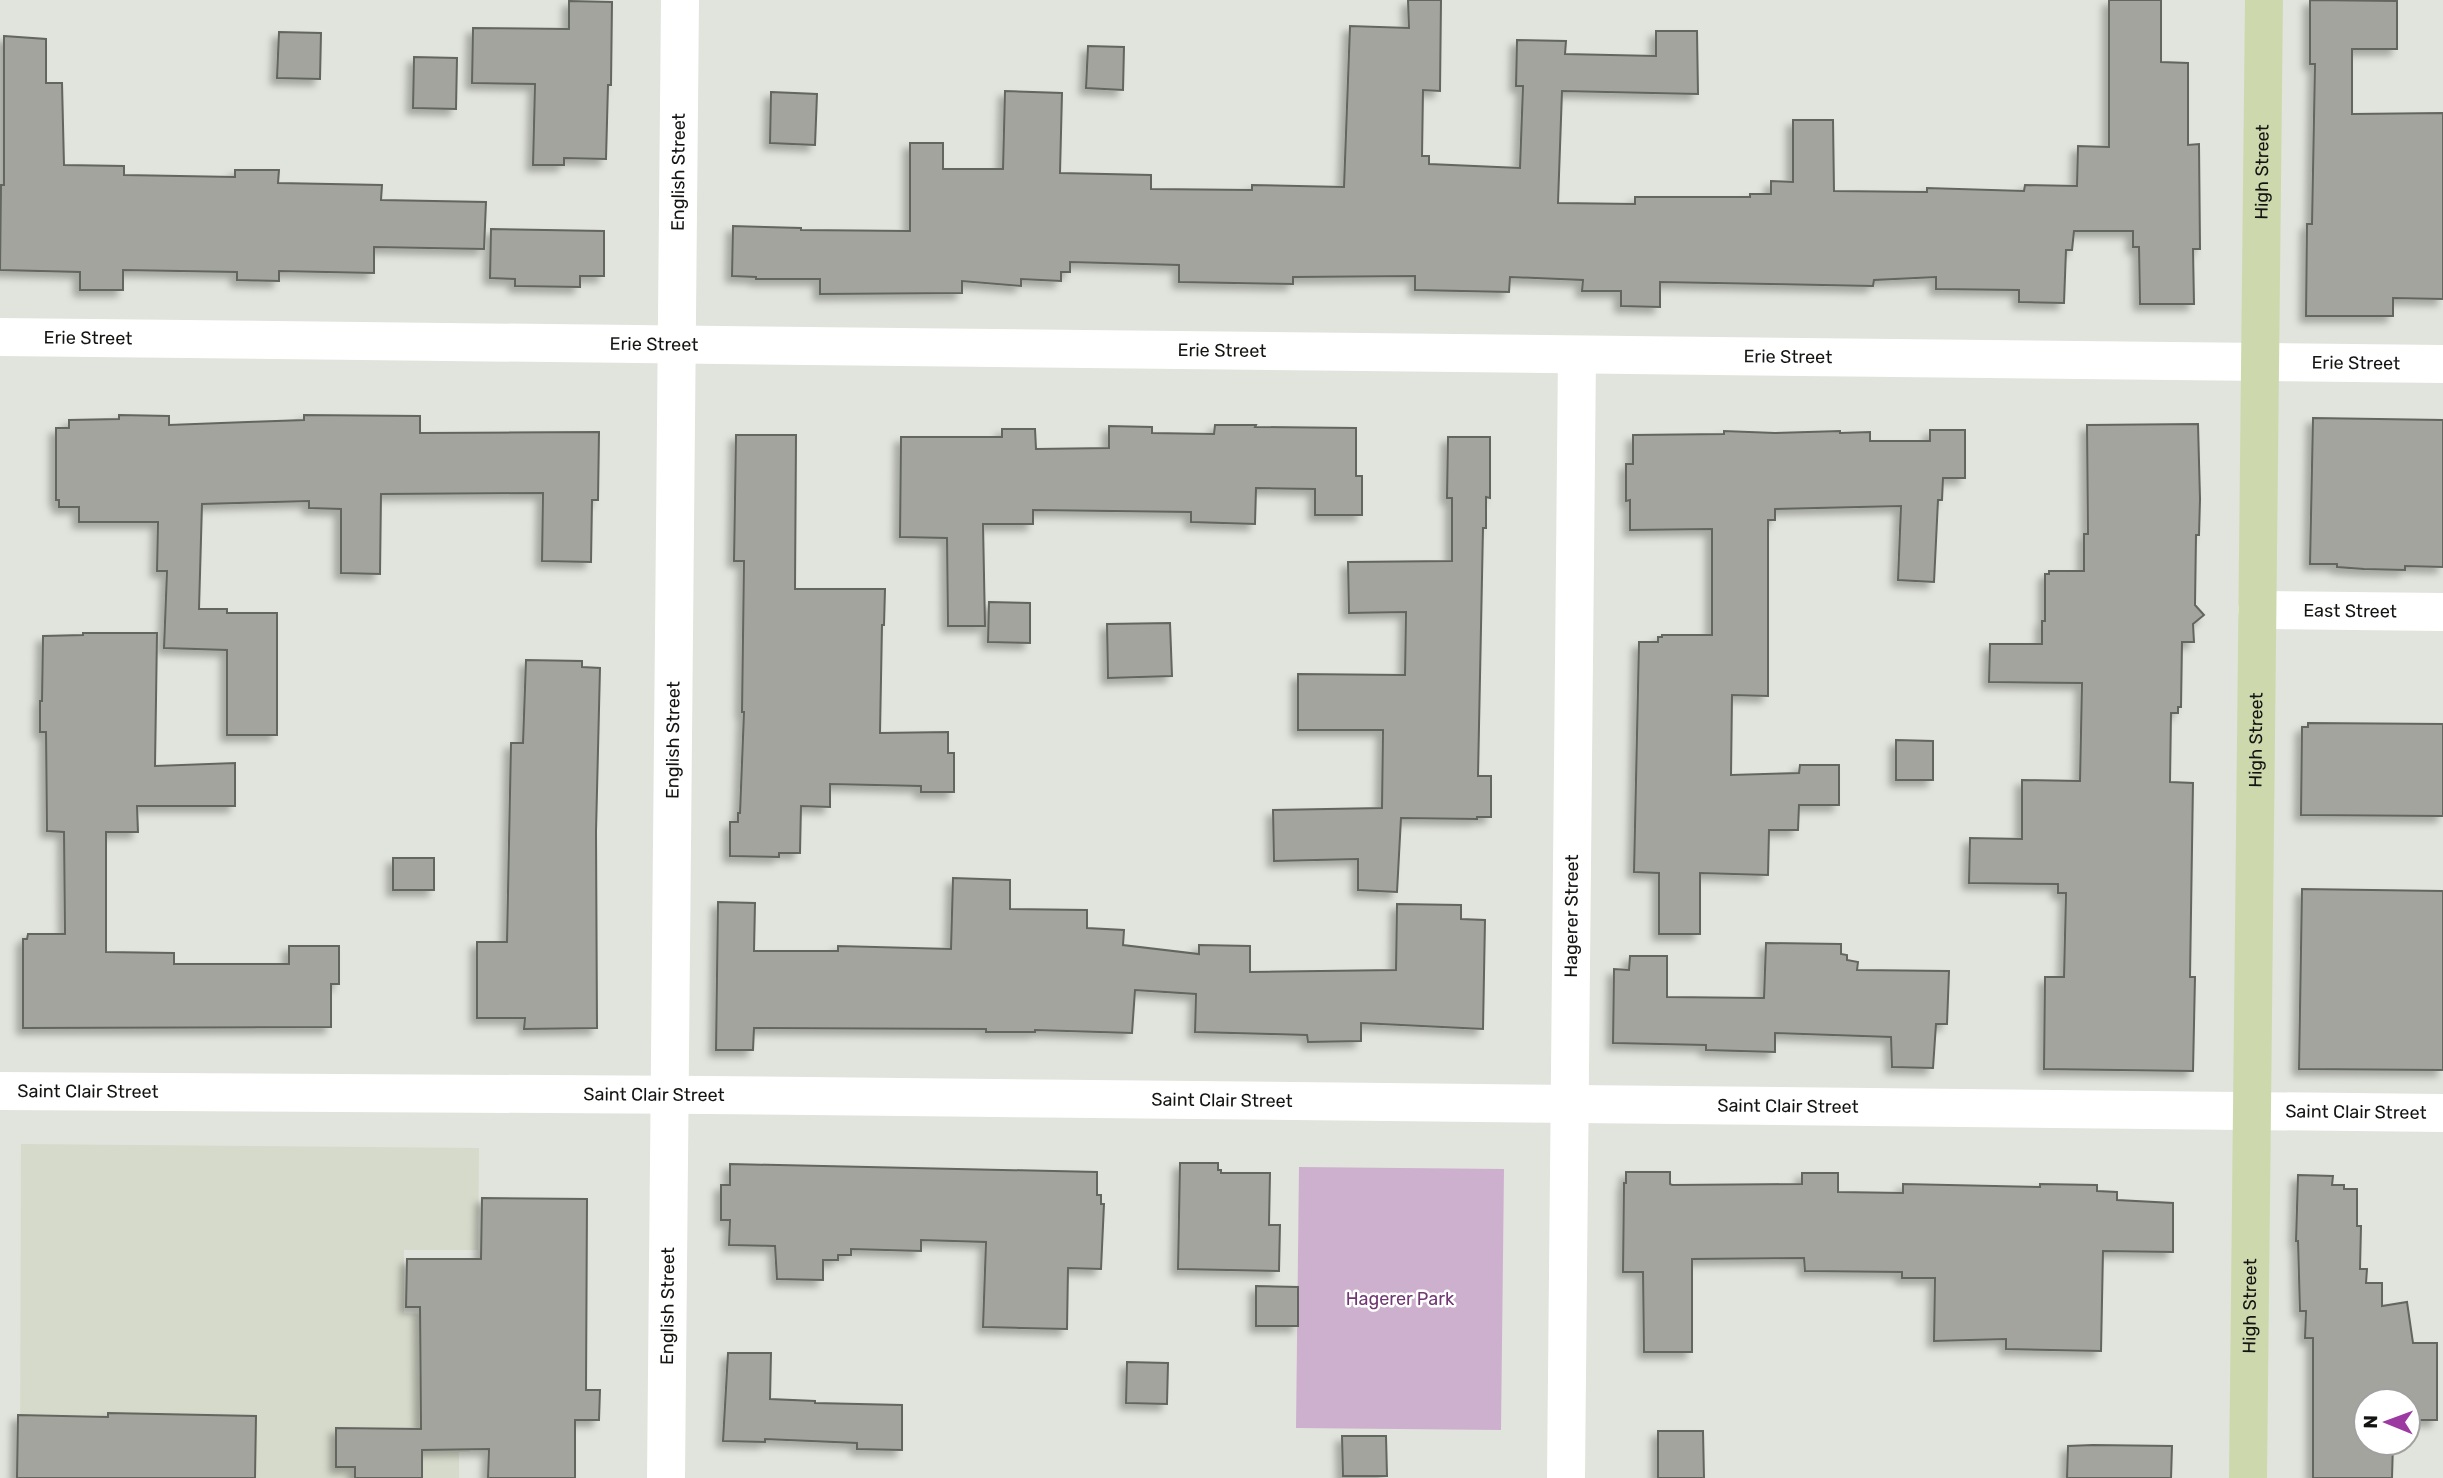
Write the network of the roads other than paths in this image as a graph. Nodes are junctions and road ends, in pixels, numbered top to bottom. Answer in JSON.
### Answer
{"nodes":[{"id":1,"x":680,"y":0,"type":"edge"},
{"id":2,"x":2263,"y":0,"type":"edge"},
{"id":3,"x":0,"y":337,"type":"edge"},
{"id":4,"x":677,"y":344,"type":"junction"},
{"id":5,"x":1577,"y":355,"type":"junction"},
{"id":6,"x":2259,"y":362,"type":"junction"},
{"id":7,"x":2443,"y":364,"type":"edge"},
{"id":8,"x":2256,"y":610,"type":"junction"},
{"id":9,"x":2443,"y":612,"type":"edge"},
{"id":10,"x":0,"y":1091,"type":"edge"},
{"id":11,"x":669,"y":1095,"type":"junction"},
{"id":12,"x":1570,"y":1104,"type":"junction"},
{"id":13,"x":2252,"y":1111,"type":"junction"},
{"id":14,"x":2443,"y":1113,"type":"edge"},
{"id":15,"x":666,"y":1478,"type":"edge"},
{"id":16,"x":1566,"y":1478,"type":"edge"},
{"id":17,"x":2248,"y":1478,"type":"edge"}],
"edges":[{"from":1,"to":4,"type":"street","name":"English Street"},
{"from":2,"to":6,"type":"main road","name":"High Street"},
{"from":3,"to":4,"type":"street","name":"Erie Street"},
{"from":4,"to":5,"type":"street","name":"Erie Street"},
{"from":4,"to":11,"type":"street","name":"English Street"},
{"from":5,"to":6,"type":"street","name":"Erie Street"},
{"from":5,"to":12,"type":"street","name":"Hagerer Street"},
{"from":6,"to":7,"type":"street","name":"Erie Street"},
{"from":6,"to":8,"type":"main road","name":"High Street"},
{"from":8,"to":9,"type":"street","name":"East Street"},
{"from":8,"to":13,"type":"main road","name":"High Street"},
{"from":10,"to":11,"type":"street","name":"Saint Clair Street"},
{"from":11,"to":12,"type":"street","name":"Saint Clair Street"},
{"from":11,"to":15,"type":"street","name":"English Street"},
{"from":12,"to":13,"type":"street","name":"Saint Clair Street"},
{"from":12,"to":16,"type":"street","name":"Hagerer Street"},
{"from":13,"to":14,"type":"street","name":"Saint Clair Street"},
{"from":13,"to":17,"type":"main road","name":"High Street"}]}
